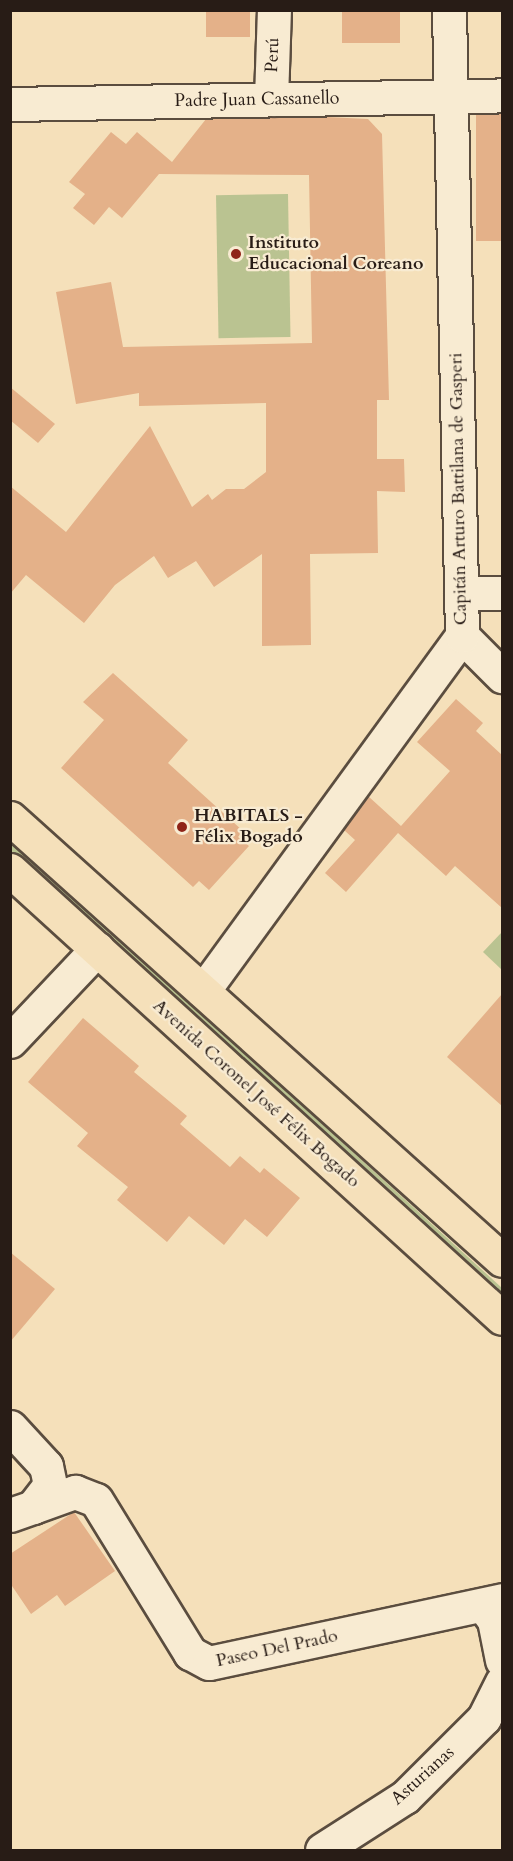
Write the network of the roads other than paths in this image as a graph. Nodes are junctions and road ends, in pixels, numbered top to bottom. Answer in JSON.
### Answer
{"nodes":[{"id":1,"x":274,"y":10,"type":"edge"},
{"id":2,"x":449,"y":10,"type":"edge"},
{"id":3,"x":502,"y":95,"type":"edge"},
{"id":4,"x":451,"y":96,"type":"junction"},
{"id":5,"x":271,"y":99,"type":"junction"},
{"id":6,"x":10,"y":104,"type":"edge"},
{"id":7,"x":502,"y":593,"type":"edge"},
{"id":8,"x":461,"y":594,"type":"junction"},
{"id":9,"x":462,"y":636,"type":"junction"},
{"id":10,"x":502,"y":676,"type":"edge"},
{"id":11,"x":10,"y":818,"type":"edge"},
{"id":12,"x":10,"y":870,"type":"edge"},
{"id":13,"x":97,"y":949,"type":"junction"},
{"id":14,"x":202,"y":991,"type":"junction"},
{"id":15,"x":10,"y":1041,"type":"edge"},
{"id":16,"x":502,"y":1260,"type":"edge"},
{"id":17,"x":502,"y":1318,"type":"edge"},
{"id":18,"x":10,"y":1427,"type":"edge"},
{"id":19,"x":22,"y":1511,"type":"edge"},
{"id":20,"x":493,"y":1603,"type":"edge"},
{"id":21,"x":502,"y":1660,"type":"edge"},
{"id":22,"x":502,"y":1682,"type":"edge"},
{"id":23,"x":322,"y":1851,"type":"edge"}],
"edges":[{"from":1,"to":5,"type":"street","name":"Perú"},
{"from":2,"to":4,"type":"street","name":"Capitán Arturo Battilana de Gasperi"},
{"from":3,"to":4,"type":"street","name":"Padre Juan Cassanello"},
{"from":4,"to":5,"type":"street","name":"Padre Juan Cassanello"},
{"from":4,"to":8,"type":"street","name":"Capitán Arturo Battilana de Gasperi"},
{"from":5,"to":6,"type":"street","name":"Padre Juan Cassanello"},
{"from":7,"to":8,"type":"street"},
{"from":8,"to":9,"type":"street","name":"Capitán Arturo Battilana de Gasperi"},
{"from":9,"to":10,"type":"street"},
{"from":9,"to":14,"type":"street","name":"Capitán Arturo Battilana de Gasperi"},
{"from":11,"to":14,"type":"main road"},
{"from":12,"to":13,"type":"main road","name":"Avenida Coronel José Félix Bogado"},
{"from":13,"to":15,"type":"street"},
{"from":13,"to":17,"type":"main road","name":"Avenida Coronel José Félix Bogado"},
{"from":14,"to":16,"type":"main road"},
{"from":18,"to":19,"type":"street"},
{"from":19,"to":20,"type":"street","name":"Paseo Del Prado"},
{"from":20,"to":21,"type":"street"},
{"from":22,"to":23,"type":"street","name":"Asturianas"}]}
